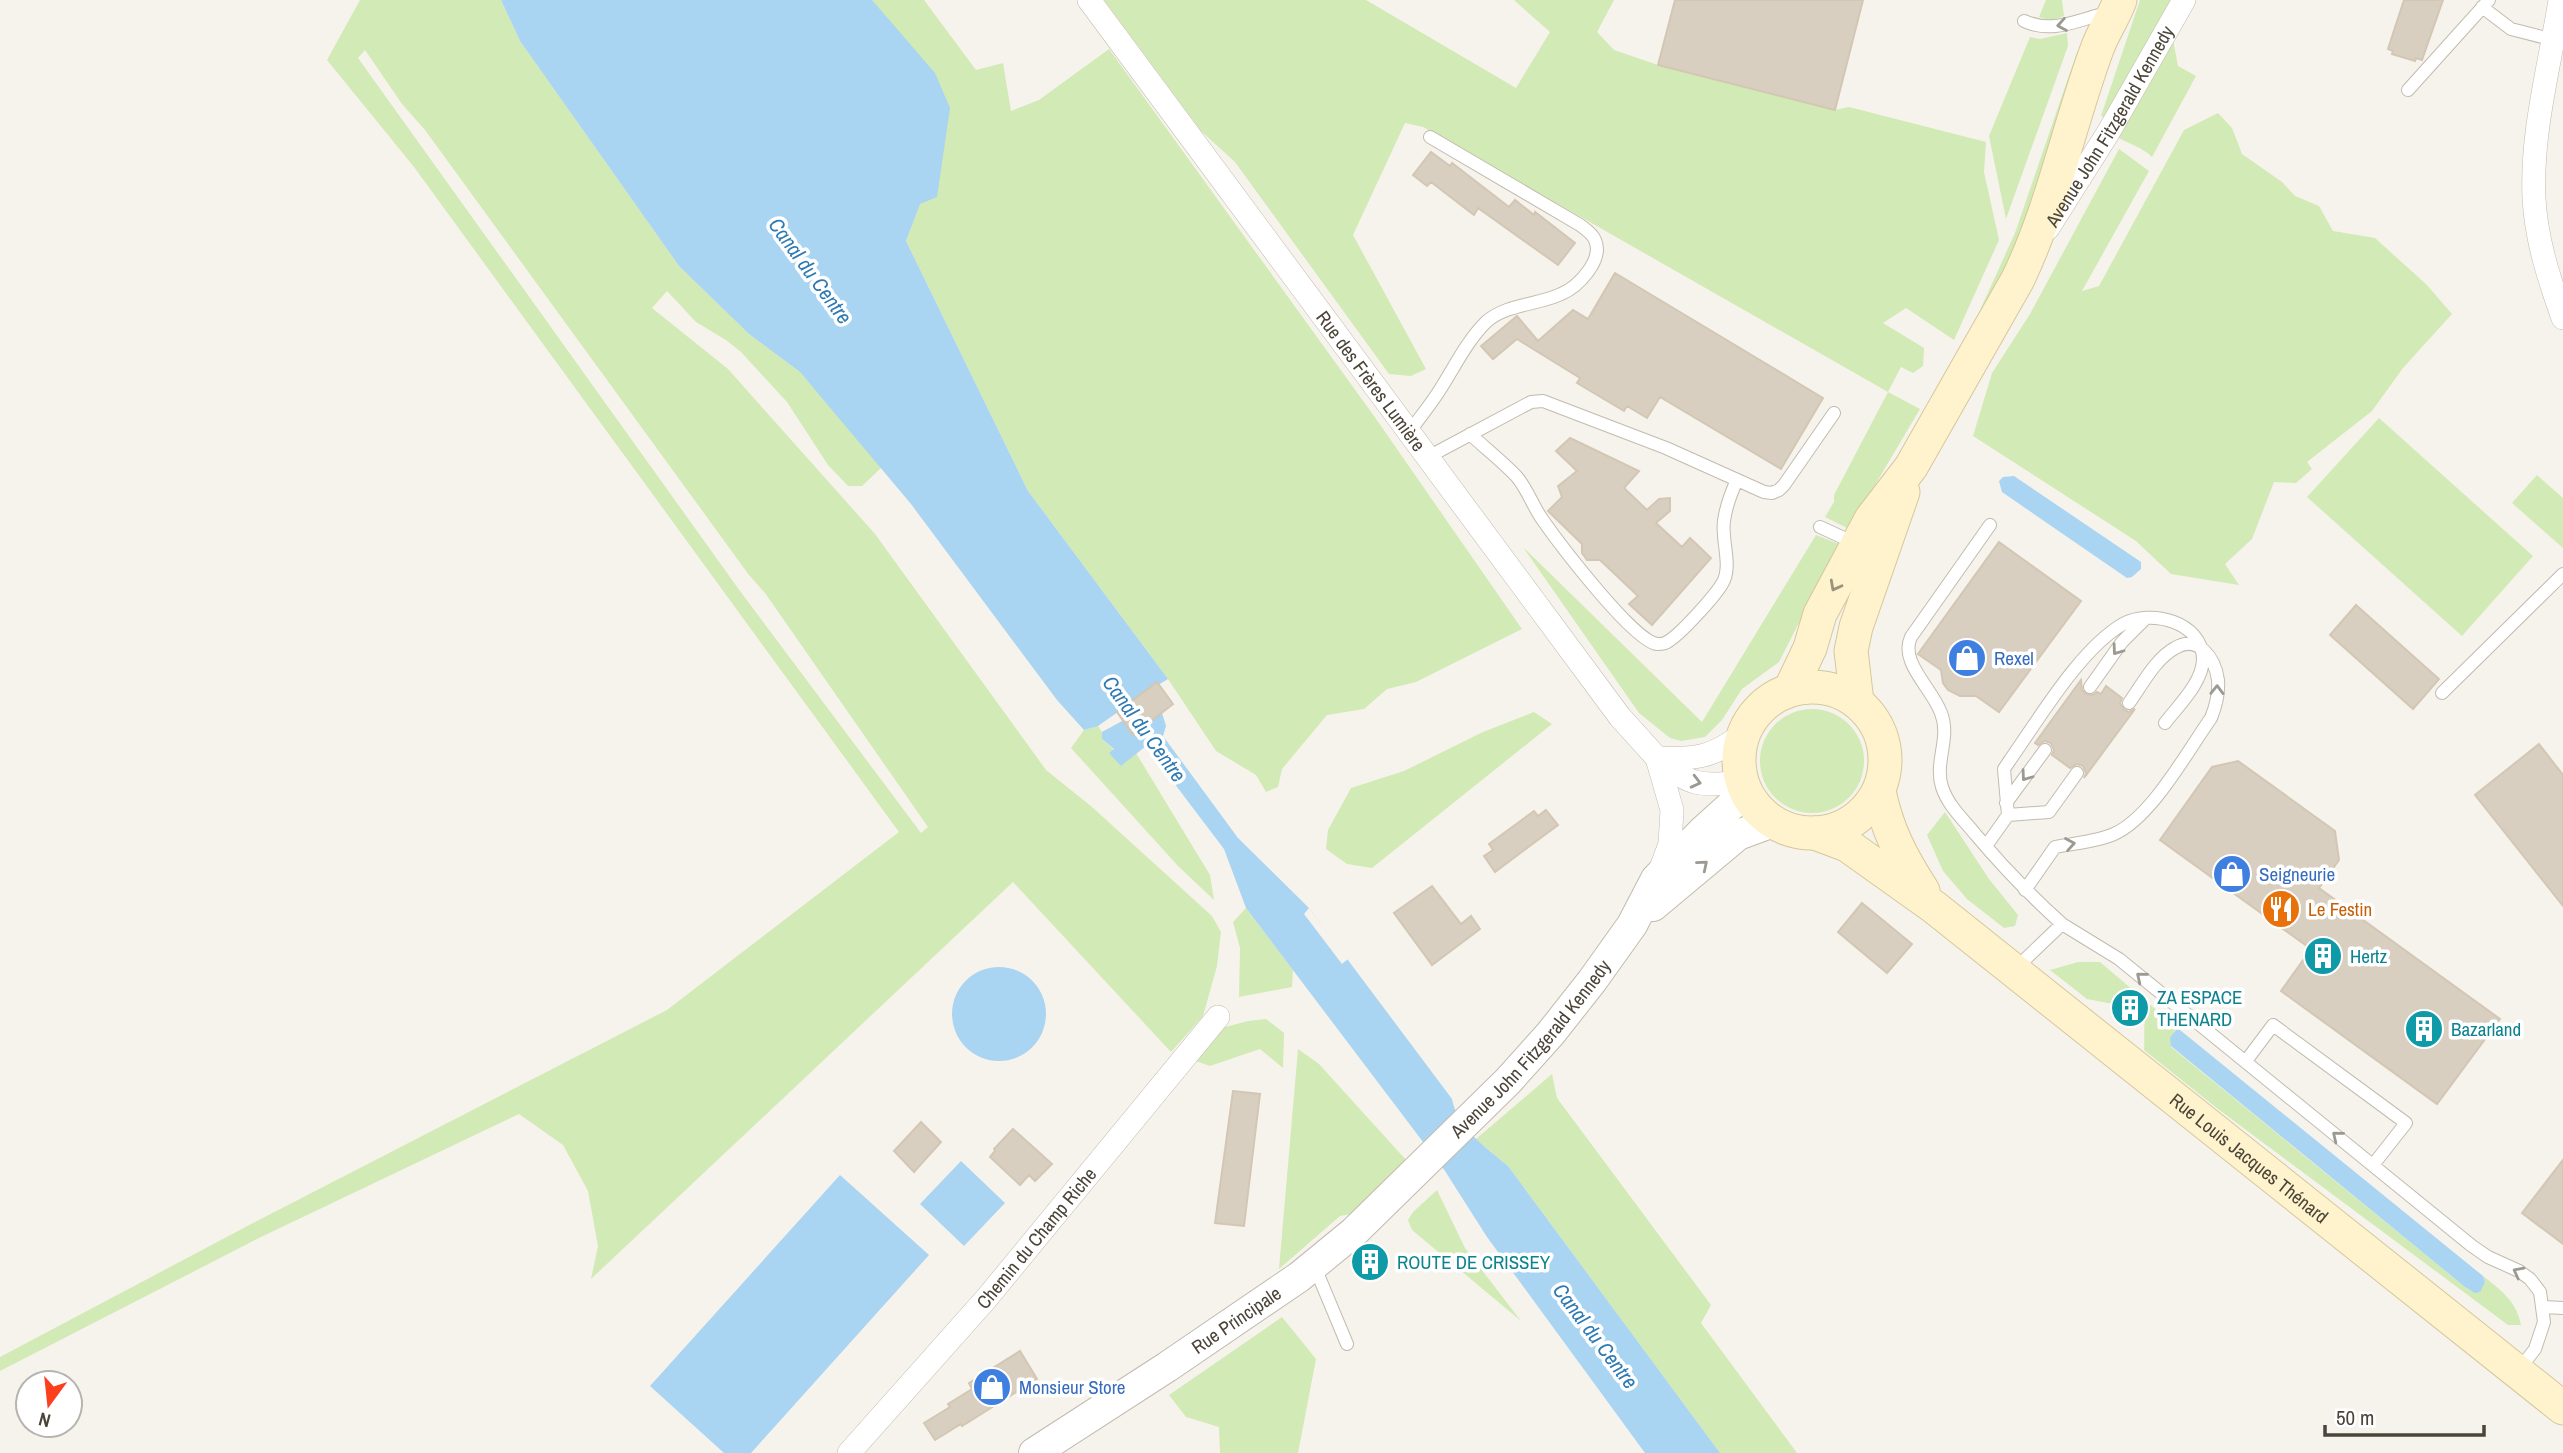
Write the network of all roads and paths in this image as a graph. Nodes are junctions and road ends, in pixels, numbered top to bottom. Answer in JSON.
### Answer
{"nodes":[{"id":1,"x":1088,"y":0,"type":"edge"},
{"id":2,"x":2184,"y":0,"type":"edge"},
{"id":3,"x":2560,"y":0,"type":"edge"},
{"id":4,"x":2486,"y":3,"type":"edge"},
{"id":5,"x":2105,"y":15,"type":"edge"},
{"id":6,"x":2024,"y":21,"type":"dead end"},
{"id":7,"x":2554,"y":40,"type":"junction"},
{"id":8,"x":2408,"y":90,"type":"dead end"},
{"id":9,"x":1430,"y":137,"type":"dead end"},
{"id":10,"x":2032,"y":250,"type":"junction"},
{"id":11,"x":2563,"y":318,"type":"edge"},
{"id":12,"x":1834,"y":413,"type":"dead end"},
{"id":13,"x":1409,"y":432,"type":"junction"},
{"id":14,"x":1469,"y":434,"type":"junction"},
{"id":15,"x":1428,"y":457,"type":"junction"},
{"id":16,"x":1911,"y":467,"type":"junction"},
{"id":17,"x":1737,"y":480,"type":"junction"},
{"id":18,"x":1990,"y":525,"type":"dead end"},
{"id":19,"x":1820,"y":527,"type":"dead end"},
{"id":20,"x":1857,"y":544,"type":"junction"},
{"id":21,"x":2563,"y":574,"type":"edge"},
{"id":22,"x":2148,"y":616,"type":"junction"},
{"id":23,"x":2200,"y":645,"type":"junction"},
{"id":24,"x":2090,"y":687,"type":"dead end"},
{"id":25,"x":1790,"y":691,"type":"junction"},
{"id":26,"x":2442,"y":693,"type":"dead end"},
{"id":27,"x":1857,"y":702,"type":"junction"},
{"id":28,"x":2129,"y":703,"type":"dead end"},
{"id":29,"x":2165,"y":723,"type":"dead end"},
{"id":30,"x":1744,"y":733,"type":"junction"},
{"id":31,"x":2045,"y":750,"type":"dead end"},
{"id":32,"x":1657,"y":758,"type":"junction"},
{"id":33,"x":2077,"y":773,"type":"dead end"},
{"id":34,"x":1744,"y":787,"type":"junction"},
{"id":35,"x":1879,"y":790,"type":"junction"},
{"id":36,"x":2007,"y":809,"type":"junction"},
{"id":37,"x":1773,"y":822,"type":"junction"},
{"id":38,"x":1815,"y":834,"type":"junction"},
{"id":39,"x":1986,"y":846,"type":"junction"},
{"id":40,"x":1657,"y":879,"type":"junction"},
{"id":41,"x":2025,"y":890,"type":"junction"},
{"id":42,"x":1934,"y":907,"type":"junction"},
{"id":43,"x":2062,"y":924,"type":"junction"},
{"id":44,"x":1632,"y":925,"type":"junction"},
{"id":45,"x":2014,"y":970,"type":"junction"},
{"id":46,"x":1217,"y":1017,"type":"dead end"},
{"id":47,"x":2246,"y":1061,"type":"junction"},
{"id":48,"x":2373,"y":1165,"type":"junction"},
{"id":49,"x":1421,"y":1167,"type":"joint"},
{"id":50,"x":1314,"y":1265,"type":"junction"},
{"id":51,"x":2544,"y":1307,"type":"junction"},
{"id":52,"x":2563,"y":1308,"type":"edge"},
{"id":53,"x":1347,"y":1344,"type":"dead end"},
{"id":54,"x":2518,"y":1371,"type":"junction"},
{"id":55,"x":2563,"y":1408,"type":"edge"},
{"id":56,"x":849,"y":1453,"type":"edge"},
{"id":57,"x":1034,"y":1453,"type":"edge"}],
"edges":[{"from":1,"to":13,"type":"street","name":"Rue des Frères Lumière"},
{"from":2,"to":10,"type":"street","name":"Avenue John Fitzgerald Kennedy"},
{"from":3,"to":7,"type":"street"},
{"from":4,"to":7,"type":"lane"},
{"from":4,"to":8,"type":"lane"},
{"from":5,"to":6,"type":"lane","one_way":true},
{"from":5,"to":10,"type":"main road","name":"Avenue John Fitzgerald Kennedy"},
{"from":7,"to":11,"type":"street"},
{"from":9,"to":13,"type":"lane"},
{"from":10,"to":16,"type":"main road","name":"Avenue John Fitzgerald Kennedy"},
{"from":12,"to":17,"type":"lane"},
{"from":13,"to":15,"type":"street","name":"Rue des Frères Lumière"},
{"from":14,"to":15,"type":"lane"},
{"from":14,"to":17,"type":"lane"},
{"from":14,"to":17,"type":"lane"},
{"from":15,"to":32,"type":"street","name":"Rue des Frères Lumière"},
{"from":16,"to":20,"type":"main road","name":"Avenue John Fitzgerald Kennedy"},
{"from":16,"to":27,"type":"main road","name":"Avenue John Fitzgerald Kennedy"},
{"from":18,"to":39,"type":"lane"},
{"from":19,"to":20,"type":"lane"},
{"from":20,"to":25,"type":"main road","name":"Avenue John Fitzgerald Kennedy","one_way":true},
{"from":21,"to":26,"type":"lane"},
{"from":22,"to":23,"type":"lane"},
{"from":22,"to":24,"type":"lane","one_way":true},
{"from":22,"to":36,"type":"lane"},
{"from":23,"to":28,"type":"lane"},
{"from":23,"to":29,"type":"lane"},
{"from":41,"to":23,"type":"lane","one_way":true},
{"from":25,"to":27,"type":"main road"},
{"from":25,"to":30,"type":"main road"},
{"from":27,"to":35,"type":"main road"},
{"from":30,"to":32,"type":"street"},
{"from":30,"to":34,"type":"main road"},
{"from":31,"to":36,"type":"lane","one_way":true},
{"from":32,"to":34,"type":"street","name":"Rue des Frères Lumière","one_way":true},
{"from":32,"to":40,"type":"street","name":"Rue des Frères Lumière"},
{"from":33,"to":36,"type":"lane"},
{"from":34,"to":37,"type":"main road"},
{"from":34,"to":40,"type":"street","name":"Avenue John Fitzgerald Kennedy"},
{"from":35,"to":38,"type":"main road"},
{"from":35,"to":42,"type":"main road","name":"Rue Louis Jacques Thénard"},
{"from":36,"to":39,"type":"lane"},
{"from":37,"to":38,"type":"main road"},
{"from":44,"to":37,"type":"street","name":"Avenue John Fitzgerald Kennedy","one_way":true},
{"from":38,"to":42,"type":"main road","name":"Rue Louis Jacques Thénard"},
{"from":39,"to":41,"type":"lane"},
{"from":40,"to":44,"type":"street","name":"Avenue John Fitzgerald Kennedy"},
{"from":41,"to":43,"type":"lane"},
{"from":42,"to":45,"type":"main road","name":"Rue Louis Jacques Thénard"},
{"from":43,"to":45,"type":"lane"},
{"from":47,"to":43,"type":"lane","one_way":true},
{"from":44,"to":49,"type":"street","name":"Avenue John Fitzgerald Kennedy"},
{"from":45,"to":54,"type":"main road","name":"Rue Louis Jacques Thénard"},
{"from":46,"to":56,"type":"street","name":"Chemin du Champ Riche"},
{"from":48,"to":47,"type":"lane","one_way":true},
{"from":47,"to":48,"type":"lane"},
{"from":51,"to":48,"type":"lane","one_way":true},
{"from":49,"to":50,"type":"street","name":"Rue Principale"},
{"from":50,"to":53,"type":"lane"},
{"from":50,"to":57,"type":"street","name":"Rue Principale"},
{"from":51,"to":52,"type":"lane"},
{"from":51,"to":54,"type":"lane"},
{"from":54,"to":55,"type":"main road","name":"Rue Louis Jacques Thénard"}]}
